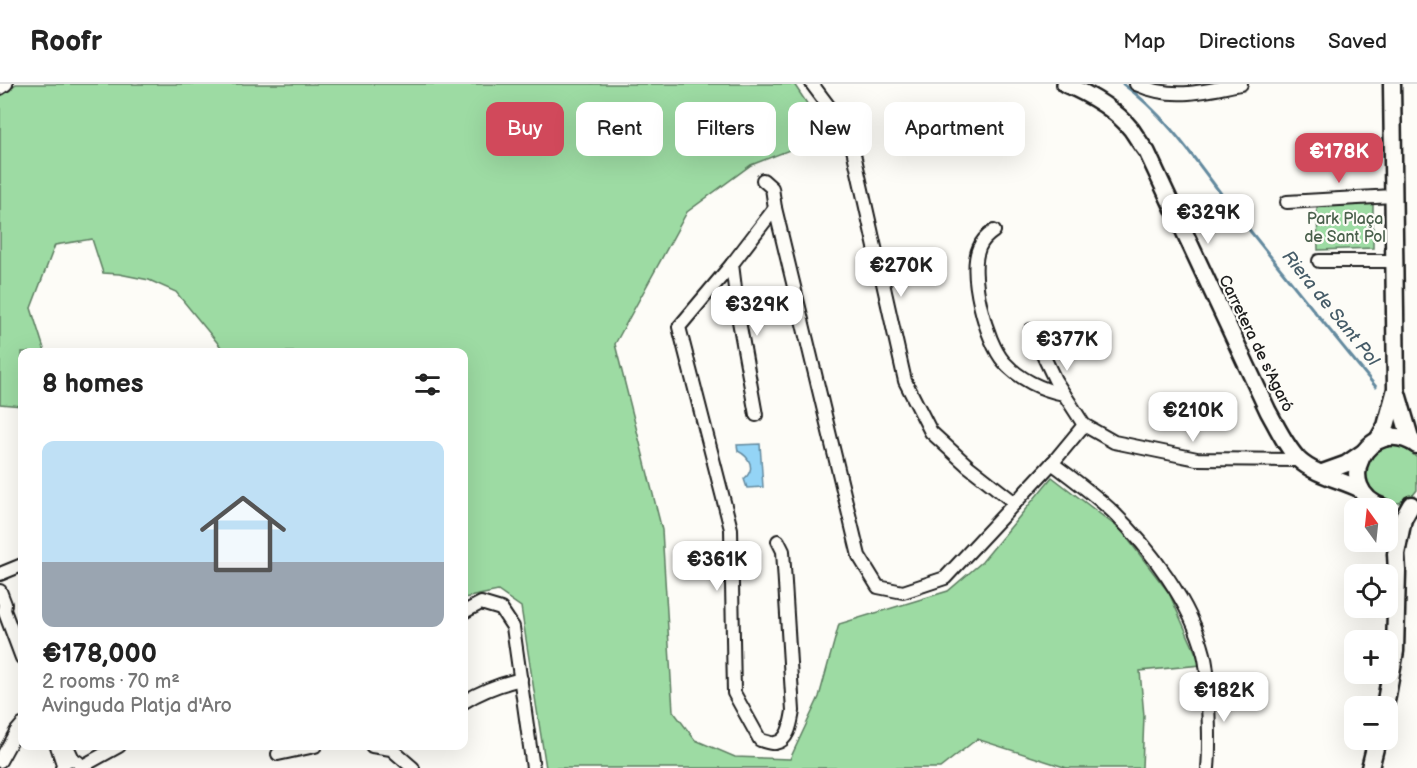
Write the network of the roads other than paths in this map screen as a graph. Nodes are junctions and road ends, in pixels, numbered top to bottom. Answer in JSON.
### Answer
{"nodes":[{"id":1,"x":6,"y":84,"type":"edge"},
{"id":2,"x":812,"y":84,"type":"edge"},
{"id":3,"x":1065,"y":84,"type":"edge"},
{"id":4,"x":1136,"y":84,"type":"edge"},
{"id":5,"x":1241,"y":84,"type":"edge"},
{"id":6,"x":1392,"y":84,"type":"edge"},
{"id":7,"x":0,"y":88,"type":"edge"},
{"id":8,"x":763,"y":180,"type":"dead end"},
{"id":9,"x":1393,"y":196,"type":"junction"},
{"id":10,"x":1287,"y":202,"type":"dead end"},
{"id":11,"x":775,"y":208,"type":"junction"},
{"id":12,"x":994,"y":231,"type":"dead end"},
{"id":13,"x":1319,"y":261,"type":"dead end"},
{"id":14,"x":1394,"y":261,"type":"junction"},
{"id":15,"x":732,"y":264,"type":"junction"},
{"id":16,"x":1031,"y":330,"type":"dead end"},
{"id":17,"x":1396,"y":388,"type":"junction"},
{"id":18,"x":1064,"y":394,"type":"junction"},
{"id":19,"x":756,"y":415,"type":"dead end"},
{"id":20,"x":1084,"y":425,"type":"junction"},
{"id":21,"x":1378,"y":440,"type":"junction"},
{"id":22,"x":1414,"y":443,"type":"edge"},
{"id":23,"x":1365,"y":451,"type":"junction"},
{"id":24,"x":1300,"y":460,"type":"junction"},
{"id":25,"x":1052,"y":463,"type":"junction"},
{"id":26,"x":1321,"y":473,"type":"junction"},
{"id":27,"x":1360,"y":489,"type":"junction"},
{"id":28,"x":1367,"y":498,"type":"edge"},
{"id":29,"x":1015,"y":503,"type":"junction"},
{"id":30,"x":1414,"y":503,"type":"edge"},
{"id":31,"x":1398,"y":509,"type":"edge"},
{"id":32,"x":778,"y":542,"type":"dead end"},
{"id":33,"x":1396,"y":554,"type":"joint"},
{"id":34,"x":18,"y":567,"type":"edge"},
{"id":35,"x":0,"y":574,"type":"edge"},
{"id":36,"x":0,"y":591,"type":"edge"},
{"id":37,"x":5,"y":604,"type":"junction"},
{"id":38,"x":468,"y":610,"type":"edge"},
{"id":39,"x":18,"y":625,"type":"edge"},
{"id":40,"x":18,"y":647,"type":"edge"},
{"id":41,"x":520,"y":679,"type":"junction"},
{"id":42,"x":1387,"y":696,"type":"edge"},
{"id":43,"x":468,"y":700,"type":"edge"},
{"id":44,"x":18,"y":730,"type":"edge"},
{"id":45,"x":60,"y":750,"type":"edge"},
{"id":46,"x":68,"y":750,"type":"edge"},
{"id":47,"x":95,"y":750,"type":"edge"},
{"id":48,"x":109,"y":750,"type":"edge"},
{"id":49,"x":296,"y":750,"type":"edge"},
{"id":50,"x":397,"y":750,"type":"edge"},
{"id":51,"x":1374,"y":750,"type":"edge"},
{"id":52,"x":278,"y":754,"type":"dead end"},
{"id":53,"x":0,"y":761,"type":"edge"},
{"id":54,"x":73,"y":765,"type":"edge"},
{"id":55,"x":412,"y":768,"type":"edge"},
{"id":56,"x":533,"y":768,"type":"edge"},
{"id":57,"x":1208,"y":768,"type":"edge"},
{"id":58,"x":1370,"y":768,"type":"edge"}],
"edges":[{"from":1,"to":7,"type":"street"},
{"from":2,"to":29,"type":"street"},
{"from":3,"to":24,"type":"street","name":"Carretera de s'Agaró"},
{"from":4,"to":5,"type":"street"},
{"from":6,"to":9,"type":"main road"},
{"from":8,"to":11,"type":"street"},
{"from":9,"to":10,"type":"street"},
{"from":9,"to":14,"type":"main road"},
{"from":11,"to":15,"type":"street"},
{"from":11,"to":29,"type":"street"},
{"from":12,"to":18,"type":"street"},
{"from":13,"to":14,"type":"street"},
{"from":14,"to":17,"type":"main road"},
{"from":15,"to":19,"type":"street"},
{"from":15,"to":32,"type":"street"},
{"from":16,"to":18,"type":"street"},
{"from":17,"to":21,"type":"main road"},
{"from":17,"to":22,"type":"main road"},
{"from":18,"to":20,"type":"street"},
{"from":20,"to":24,"type":"street"},
{"from":20,"to":25,"type":"street"},
{"from":21,"to":22,"type":"main road"},
{"from":21,"to":23,"type":"main road"},
{"from":23,"to":26,"type":"street"},
{"from":23,"to":27,"type":"main road"},
{"from":24,"to":26,"type":"street","name":"Carretera de s'Agaró"},
{"from":25,"to":29,"type":"street"},
{"from":25,"to":57,"type":"street"},
{"from":26,"to":27,"type":"street","name":"Carretera de s'Agaró"},
{"from":27,"to":28,"type":"main road"},
{"from":30,"to":31,"type":"main road"},
{"from":30,"to":33,"type":"main road"},
{"from":33,"to":42,"type":"main road"},
{"from":34,"to":35,"type":"street"},
{"from":36,"to":37,"type":"street"},
{"from":37,"to":39,"type":"street"},
{"from":37,"to":40,"type":"street"},
{"from":38,"to":41,"type":"street"},
{"from":41,"to":43,"type":"street"},
{"from":41,"to":56,"type":"street"},
{"from":44,"to":53,"type":"street"},
{"from":45,"to":54,"type":"street"},
{"from":46,"to":54,"type":"street"},
{"from":47,"to":54,"type":"street"},
{"from":48,"to":54,"type":"street"},
{"from":49,"to":52,"type":"street"},
{"from":50,"to":55,"type":"street"},
{"from":51,"to":58,"type":"main road"}]}
